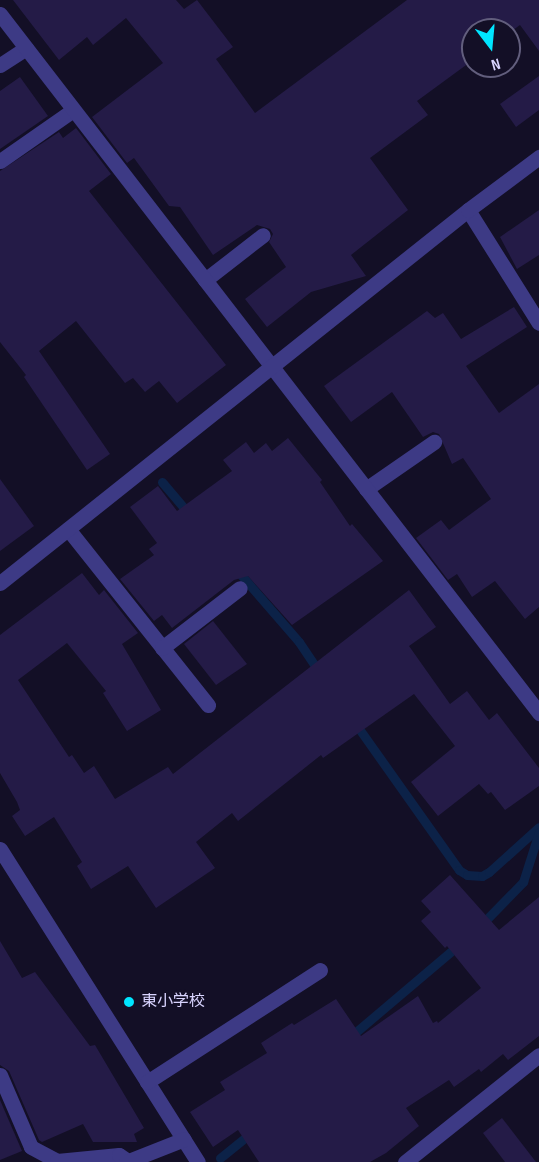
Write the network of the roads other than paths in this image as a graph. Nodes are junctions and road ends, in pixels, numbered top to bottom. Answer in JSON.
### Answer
{"nodes":[{"id":1,"x":0,"y":14,"type":"edge"},
{"id":2,"x":26,"y":48,"type":"junction"},
{"id":3,"x":0,"y":65,"type":"edge"},
{"id":4,"x":73,"y":110,"type":"junction"},
{"id":5,"x":539,"y":157,"type":"edge"},
{"id":6,"x":0,"y":161,"type":"edge"},
{"id":7,"x":468,"y":210,"type":"junction"},
{"id":8,"x":262,"y":235,"type":"dead end"},
{"id":9,"x":205,"y":280,"type":"junction"},
{"id":10,"x":539,"y":323,"type":"edge"},
{"id":11,"x":270,"y":366,"type":"junction"},
{"id":12,"x":434,"y":442,"type":"dead end"},
{"id":13,"x":366,"y":489,"type":"junction"},
{"id":14,"x":68,"y":528,"type":"junction"},
{"id":15,"x":0,"y":583,"type":"edge"},
{"id":16,"x":240,"y":588,"type":"dead end"},
{"id":17,"x":162,"y":648,"type":"junction"},
{"id":18,"x":208,"y":705,"type":"dead end"},
{"id":19,"x":539,"y":713,"type":"edge"},
{"id":20,"x":0,"y":849,"type":"edge"},
{"id":21,"x":320,"y":970,"type":"dead end"},
{"id":22,"x":539,"y":1055,"type":"edge"},
{"id":23,"x":0,"y":1075,"type":"edge"},
{"id":24,"x":147,"y":1082,"type":"junction"},
{"id":25,"x":184,"y":1139,"type":"junction"},
{"id":26,"x":127,"y":1162,"type":"edge"},
{"id":27,"x":198,"y":1162,"type":"edge"},
{"id":28,"x":405,"y":1162,"type":"edge"}],
"edges":[{"from":1,"to":2,"type":"street"},
{"from":2,"to":3,"type":"street"},
{"from":2,"to":4,"type":"street"},
{"from":4,"to":6,"type":"street"},
{"from":4,"to":9,"type":"street"},
{"from":5,"to":7,"type":"street"},
{"from":7,"to":10,"type":"street"},
{"from":7,"to":11,"type":"street"},
{"from":8,"to":9,"type":"street"},
{"from":9,"to":11,"type":"street"},
{"from":11,"to":13,"type":"street"},
{"from":11,"to":14,"type":"street"},
{"from":12,"to":13,"type":"street"},
{"from":13,"to":19,"type":"street"},
{"from":14,"to":15,"type":"street"},
{"from":14,"to":17,"type":"street"},
{"from":16,"to":17,"type":"street"},
{"from":17,"to":18,"type":"street"},
{"from":20,"to":24,"type":"street"},
{"from":21,"to":24,"type":"street"},
{"from":22,"to":28,"type":"street"},
{"from":23,"to":26,"type":"street"},
{"from":24,"to":25,"type":"street"},
{"from":25,"to":26,"type":"street"},
{"from":25,"to":27,"type":"street"}]}
